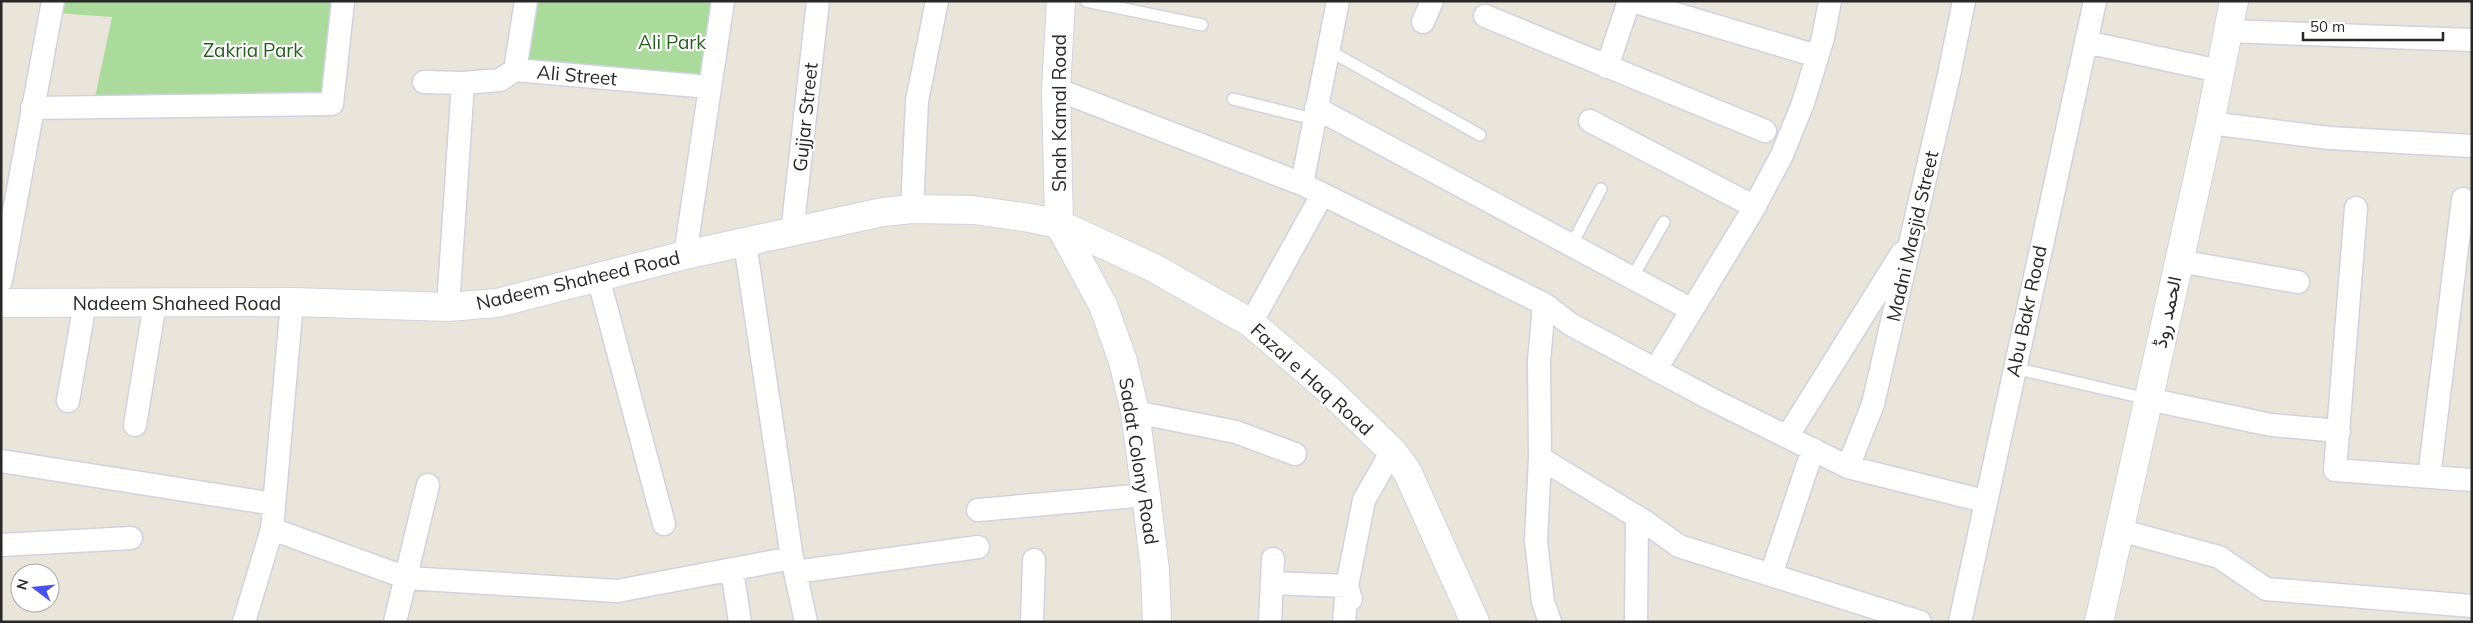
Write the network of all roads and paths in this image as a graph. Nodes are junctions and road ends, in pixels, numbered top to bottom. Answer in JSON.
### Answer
{"nodes":[{"id":1,"x":52,"y":1,"type":"edge"},
{"id":2,"x":343,"y":1,"type":"edge"},
{"id":3,"x":526,"y":1,"type":"edge"},
{"id":4,"x":722,"y":1,"type":"edge"},
{"id":5,"x":818,"y":1,"type":"edge"},
{"id":6,"x":938,"y":1,"type":"edge"},
{"id":7,"x":1061,"y":1,"type":"edge"},
{"id":8,"x":1086,"y":1,"type":"edge"},
{"id":9,"x":1338,"y":1,"type":"edge"},
{"id":10,"x":1432,"y":1,"type":"edge"},
{"id":11,"x":1631,"y":1,"type":"edge"},
{"id":12,"x":1830,"y":1,"type":"edge"},
{"id":13,"x":1964,"y":1,"type":"edge"},
{"id":14,"x":2095,"y":1,"type":"edge"},
{"id":15,"x":2234,"y":1,"type":"edge"},
{"id":16,"x":1484,"y":16,"type":"dead end"},
{"id":17,"x":1423,"y":22,"type":"dead end"},
{"id":18,"x":1202,"y":25,"type":"dead end"},
{"id":19,"x":2228,"y":31,"type":"junction"},
{"id":20,"x":2472,"y":40,"type":"edge"},
{"id":21,"x":2086,"y":42,"type":"junction"},
{"id":22,"x":1328,"y":50,"type":"junction"},
{"id":23,"x":1818,"y":56,"type":"junction"},
{"id":24,"x":1607,"y":67,"type":"junction"},
{"id":25,"x":515,"y":70,"type":"junction"},
{"id":26,"x":2219,"y":72,"type":"junction"},
{"id":27,"x":424,"y":82,"type":"dead end"},
{"id":28,"x":463,"y":83,"type":"junction"},
{"id":29,"x":709,"y":87,"type":"junction"},
{"id":30,"x":1056,"y":90,"type":"junction"},
{"id":31,"x":1233,"y":99,"type":"dead end"},
{"id":32,"x":32,"y":108,"type":"junction"},
{"id":33,"x":1315,"y":113,"type":"junction"},
{"id":34,"x":1590,"y":121,"type":"dead end"},
{"id":35,"x":2210,"y":123,"type":"junction"},
{"id":36,"x":1765,"y":131,"type":"dead end"},
{"id":37,"x":1480,"y":135,"type":"dead end"},
{"id":38,"x":2472,"y":146,"type":"edge"},
{"id":39,"x":1302,"y":184,"type":"junction"},
{"id":40,"x":1600,"y":189,"type":"dead end"},
{"id":41,"x":1322,"y":194,"type":"junction"},
{"id":42,"x":2463,"y":199,"type":"dead end"},
{"id":43,"x":1754,"y":206,"type":"junction"},
{"id":44,"x":2356,"y":208,"type":"dead end"},
{"id":45,"x":912,"y":209,"type":"junction"},
{"id":46,"x":1664,"y":222,"type":"dead end"},
{"id":47,"x":1060,"y":224,"type":"junction"},
{"id":48,"x":792,"y":233,"type":"junction"},
{"id":49,"x":1912,"y":237,"type":"junction"},
{"id":50,"x":746,"y":243,"type":"junction"},
{"id":51,"x":1571,"y":246,"type":"junction"},
{"id":52,"x":685,"y":255,"type":"junction"},
{"id":53,"x":2463,"y":258,"type":"edge"},
{"id":54,"x":2178,"y":261,"type":"junction"},
{"id":55,"x":598,"y":277,"type":"junction"},
{"id":56,"x":1632,"y":278,"type":"junction"},
{"id":57,"x":1,"y":281,"type":"edge"},
{"id":58,"x":2298,"y":282,"type":"dead end"},
{"id":59,"x":1,"y":302,"type":"edge"},
{"id":60,"x":292,"y":302,"type":"junction"},
{"id":61,"x":85,"y":303,"type":"junction"},
{"id":62,"x":155,"y":303,"type":"junction"},
{"id":63,"x":1544,"y":304,"type":"junction"},
{"id":64,"x":448,"y":307,"type":"junction"},
{"id":65,"x":1692,"y":310,"type":"junction"},
{"id":66,"x":1251,"y":323,"type":"junction"},
{"id":67,"x":2014,"y":368,"type":"junction"},
{"id":68,"x":1656,"y":369,"type":"junction"},
{"id":69,"x":2148,"y":399,"type":"junction"},
{"id":70,"x":68,"y":401,"type":"dead end"},
{"id":71,"x":1135,"y":412,"type":"junction"},
{"id":72,"x":134,"y":425,"type":"dead end"},
{"id":73,"x":2338,"y":431,"type":"junction"},
{"id":74,"x":1787,"y":436,"type":"junction"},
{"id":75,"x":1813,"y":449,"type":"junction"},
{"id":76,"x":1392,"y":451,"type":"junction"},
{"id":77,"x":1295,"y":454,"type":"dead end"},
{"id":78,"x":1540,"y":458,"type":"junction"},
{"id":79,"x":1,"y":461,"type":"edge"},
{"id":80,"x":1848,"y":467,"type":"junction"},
{"id":81,"x":2429,"y":477,"type":"junction"},
{"id":82,"x":2472,"y":480,"type":"edge"},
{"id":83,"x":428,"y":485,"type":"dead end"},
{"id":84,"x":1146,"y":495,"type":"junction"},
{"id":85,"x":1984,"y":501,"type":"junction"},
{"id":86,"x":274,"y":504,"type":"junction"},
{"id":87,"x":978,"y":510,"type":"dead end"},
{"id":88,"x":1637,"y":517,"type":"junction"},
{"id":89,"x":664,"y":524,"type":"dead end"},
{"id":90,"x":272,"y":529,"type":"junction"},
{"id":91,"x":2119,"y":530,"type":"junction"},
{"id":92,"x":131,"y":538,"type":"dead end"},
{"id":93,"x":1,"y":544,"type":"edge"},
{"id":94,"x":978,"y":547,"type":"dead end"},
{"id":95,"x":1273,"y":559,"type":"dead end"},
{"id":96,"x":1034,"y":560,"type":"dead end"},
{"id":97,"x":794,"y":565,"type":"junction"},
{"id":98,"x":732,"y":570,"type":"junction"},
{"id":99,"x":1771,"y":575,"type":"junction"},
{"id":100,"x":407,"y":578,"type":"junction"},
{"id":101,"x":1272,"y":583,"type":"junction"},
{"id":102,"x":1346,"y":586,"type":"junction"},
{"id":103,"x":2472,"y":606,"type":"edge"},
{"id":104,"x":244,"y":622,"type":"edge"},
{"id":105,"x":395,"y":622,"type":"edge"},
{"id":106,"x":740,"y":622,"type":"edge"},
{"id":107,"x":806,"y":622,"type":"edge"},
{"id":108,"x":1032,"y":622,"type":"edge"},
{"id":109,"x":1157,"y":622,"type":"edge"},
{"id":110,"x":1270,"y":622,"type":"edge"},
{"id":111,"x":1344,"y":622,"type":"edge"},
{"id":112,"x":1358,"y":622,"type":"edge"},
{"id":113,"x":1475,"y":622,"type":"edge"},
{"id":114,"x":1550,"y":622,"type":"edge"},
{"id":115,"x":1636,"y":622,"type":"edge"},
{"id":116,"x":1920,"y":622,"type":"edge"},
{"id":117,"x":1960,"y":622,"type":"edge"},
{"id":118,"x":2099,"y":622,"type":"edge"}],
"edges":[{"from":1,"to":32,"type":"street"},
{"from":2,"to":32,"type":"street"},
{"from":3,"to":25,"type":"street","name":"Ali Street"},
{"from":4,"to":29,"type":"street"},
{"from":5,"to":48,"type":"street","name":"Gujjar Street"},
{"from":6,"to":45,"type":"street"},
{"from":7,"to":30,"type":"main road","name":"Shah Kamal Road"},
{"from":8,"to":18,"type":"lane"},
{"from":9,"to":22,"type":"street"},
{"from":10,"to":17,"type":"street"},
{"from":11,"to":23,"type":"street"},
{"from":11,"to":24,"type":"street"},
{"from":12,"to":23,"type":"street"},
{"from":13,"to":49,"type":"street","name":"Madni Masjid Street"},
{"from":14,"to":21,"type":"street","name":"Abu Bakr Road"},
{"from":15,"to":19,"type":"main road","name":"الحمد روڈ"},
{"from":16,"to":24,"type":"street"},
{"from":19,"to":20,"type":"street"},
{"from":19,"to":26,"type":"main road","name":"الحمد روڈ"},
{"from":21,"to":26,"type":"street"},
{"from":21,"to":67,"type":"street","name":"Abu Bakr Road"},
{"from":22,"to":33,"type":"street"},
{"from":22,"to":37,"type":"lane"},
{"from":23,"to":43,"type":"street"},
{"from":24,"to":36,"type":"street"},
{"from":25,"to":28,"type":"street"},
{"from":25,"to":29,"type":"street","name":"Ali Street"},
{"from":26,"to":35,"type":"main road","name":"الحمد روڈ"},
{"from":27,"to":28,"type":"street"},
{"from":28,"to":64,"type":"street"},
{"from":29,"to":52,"type":"street"},
{"from":30,"to":39,"type":"street"},
{"from":30,"to":47,"type":"main road","name":"Shah Kamal Road"},
{"from":31,"to":33,"type":"lane"},
{"from":32,"to":57,"type":"street"},
{"from":33,"to":39,"type":"street"},
{"from":33,"to":51,"type":"street"},
{"from":34,"to":43,"type":"street"},
{"from":35,"to":38,"type":"street"},
{"from":35,"to":54,"type":"main road","name":"الحمد روڈ"},
{"from":39,"to":41,"type":"street"},
{"from":40,"to":51,"type":"lane"},
{"from":41,"to":63,"type":"street"},
{"from":41,"to":66,"type":"street"},
{"from":42,"to":53,"type":"street"},
{"from":43,"to":65,"type":"street"},
{"from":44,"to":73,"type":"street"},
{"from":45,"to":47,"type":"main road","name":"Nadeem Shaheed Road"},
{"from":45,"to":48,"type":"main road","name":"Nadeem Shaheed Road"},
{"from":46,"to":56,"type":"lane"},
{"from":47,"to":66,"type":"main road","name":"Fazal e Haq Road"},
{"from":47,"to":71,"type":"main road","name":"Sadat Colony Road"},
{"from":48,"to":50,"type":"main road","name":"Nadeem Shaheed Road"},
{"from":49,"to":74,"type":"street"},
{"from":49,"to":80,"type":"street","name":"Madni Masjid Street"},
{"from":50,"to":52,"type":"main road","name":"Nadeem Shaheed Road"},
{"from":50,"to":97,"type":"street"},
{"from":51,"to":56,"type":"street"},
{"from":52,"to":55,"type":"main road","name":"Nadeem Shaheed Road"},
{"from":53,"to":81,"type":"street"},
{"from":54,"to":58,"type":"street"},
{"from":54,"to":69,"type":"main road","name":"الحمد روڈ"},
{"from":55,"to":64,"type":"main road","name":"Nadeem Shaheed Road"},
{"from":55,"to":89,"type":"street"},
{"from":56,"to":65,"type":"street"},
{"from":59,"to":61,"type":"main road","name":"Nadeem Shaheed Road"},
{"from":60,"to":62,"type":"main road","name":"Nadeem Shaheed Road"},
{"from":60,"to":64,"type":"main road","name":"Nadeem Shaheed Road"},
{"from":60,"to":86,"type":"street"},
{"from":61,"to":62,"type":"main road","name":"Nadeem Shaheed Road"},
{"from":61,"to":70,"type":"street"},
{"from":62,"to":72,"type":"street"},
{"from":63,"to":68,"type":"street"},
{"from":63,"to":78,"type":"street"},
{"from":65,"to":68,"type":"street"},
{"from":66,"to":76,"type":"main road","name":"Fazal e Haq Road"},
{"from":67,"to":69,"type":"lane"},
{"from":67,"to":85,"type":"street","name":"Abu Bakr Road"},
{"from":68,"to":74,"type":"street"},
{"from":69,"to":73,"type":"street"},
{"from":69,"to":91,"type":"main road","name":"الحمد روڈ"},
{"from":71,"to":77,"type":"street"},
{"from":71,"to":84,"type":"main road","name":"Sadat Colony Road"},
{"from":73,"to":81,"type":"street"},
{"from":74,"to":75,"type":"street"},
{"from":75,"to":80,"type":"street"},
{"from":75,"to":99,"type":"street"},
{"from":76,"to":102,"type":"street"},
{"from":76,"to":113,"type":"main road","name":"Fazal e Haq Road"},
{"from":78,"to":88,"type":"street"},
{"from":78,"to":114,"type":"street"},
{"from":79,"to":86,"type":"street"},
{"from":80,"to":85,"type":"street"},
{"from":81,"to":82,"type":"street"},
{"from":83,"to":100,"type":"street"},
{"from":84,"to":87,"type":"street"},
{"from":84,"to":109,"type":"main road","name":"Sadat Colony Road"},
{"from":85,"to":117,"type":"street","name":"Abu Bakr Road"},
{"from":86,"to":90,"type":"street"},
{"from":88,"to":99,"type":"street"},
{"from":88,"to":115,"type":"street"},
{"from":90,"to":100,"type":"street"},
{"from":90,"to":104,"type":"street"},
{"from":91,"to":103,"type":"street"},
{"from":91,"to":118,"type":"main road","name":"الحمد روڈ"},
{"from":92,"to":93,"type":"street"},
{"from":94,"to":97,"type":"street"},
{"from":95,"to":101,"type":"street"},
{"from":96,"to":108,"type":"street"},
{"from":97,"to":98,"type":"street"},
{"from":97,"to":107,"type":"street"},
{"from":98,"to":100,"type":"street"},
{"from":98,"to":106,"type":"street"},
{"from":99,"to":116,"type":"street"},
{"from":100,"to":105,"type":"street"},
{"from":101,"to":102,"type":"street"},
{"from":101,"to":110,"type":"street"},
{"from":102,"to":111,"type":"street"},
{"from":102,"to":112,"type":"street"}]}
